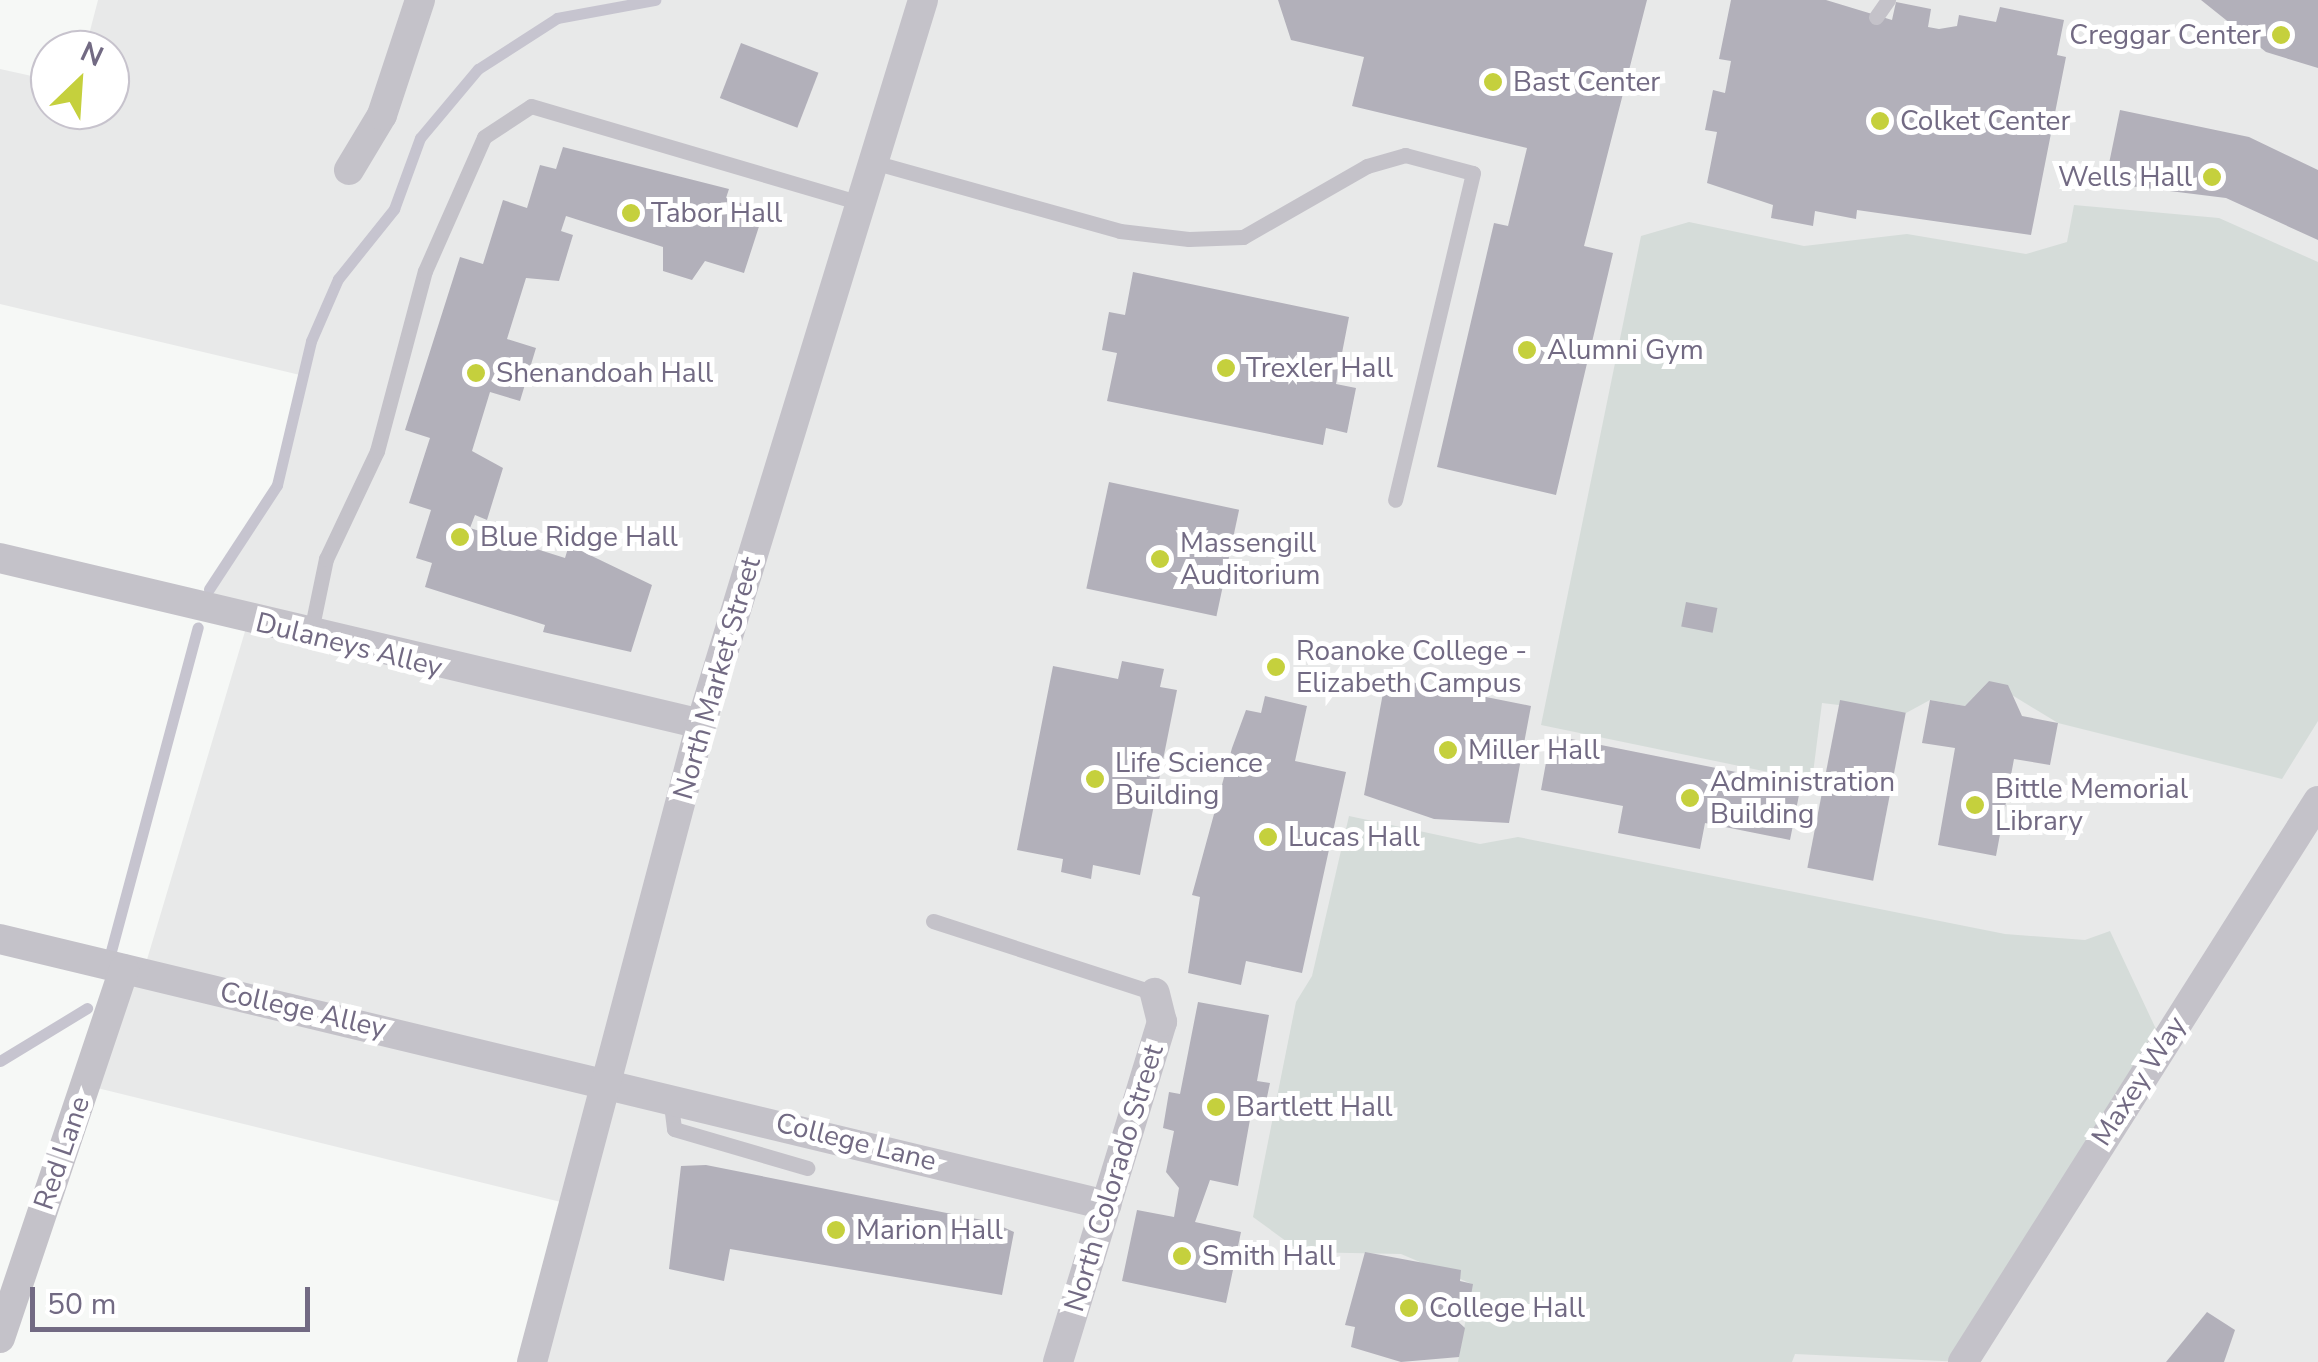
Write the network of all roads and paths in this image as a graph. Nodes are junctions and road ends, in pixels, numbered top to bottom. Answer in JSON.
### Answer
{"nodes":[{"id":1,"x":420,"y":0,"type":"edge"},
{"id":2,"x":924,"y":0,"type":"edge"},
{"id":3,"x":1888,"y":0,"type":"edge"},
{"id":4,"x":1876,"y":17,"type":"dead end"},
{"id":5,"x":873,"y":162,"type":"junction"},
{"id":6,"x":350,"y":170,"type":"dead end"},
{"id":7,"x":860,"y":203,"type":"junction"},
{"id":8,"x":1396,"y":500,"type":"dead end"},
{"id":9,"x":0,"y":558,"type":"edge"},
{"id":10,"x":310,"y":636,"type":"junction"},
{"id":11,"x":701,"y":724,"type":"junction"},
{"id":12,"x":2318,"y":801,"type":"edge"},
{"id":13,"x":933,"y":921,"type":"dead end"},
{"id":14,"x":0,"y":939,"type":"edge"},
{"id":15,"x":124,"y":968,"type":"junction"},
{"id":16,"x":1155,"y":993,"type":"joint"},
{"id":17,"x":605,"y":1081,"type":"junction"},
{"id":18,"x":670,"y":1096,"type":"junction"},
{"id":19,"x":807,"y":1168,"type":"dead end"},
{"id":20,"x":1106,"y":1204,"type":"junction"},
{"id":21,"x":0,"y":1338,"type":"edge"},
{"id":22,"x":532,"y":1362,"type":"edge"},
{"id":23,"x":1058,"y":1362,"type":"edge"},
{"id":24,"x":1963,"y":1362,"type":"edge"}],
"edges":[{"from":1,"to":6,"type":"street"},
{"from":2,"to":5,"type":"street","name":"North Market Street"},
{"from":3,"to":4,"type":"lane"},
{"from":5,"to":7,"type":"street","name":"North Market Street"},
{"from":5,"to":8,"type":"lane"},
{"from":7,"to":10,"type":"lane"},
{"from":7,"to":11,"type":"street","name":"North Market Street"},
{"from":9,"to":10,"type":"street","name":"Dulaneys Alley"},
{"from":10,"to":11,"type":"street","name":"Dulaneys Alley"},
{"from":11,"to":17,"type":"street","name":"North Market Street"},
{"from":12,"to":24,"type":"street","name":"Maxey Way"},
{"from":13,"to":16,"type":"lane"},
{"from":14,"to":15,"type":"street","name":"College Alley"},
{"from":15,"to":17,"type":"street","name":"College Alley"},
{"from":15,"to":21,"type":"street","name":"Red Lane"},
{"from":16,"to":20,"type":"street","name":"North Colorado Street"},
{"from":17,"to":18,"type":"street","name":"College Lane"},
{"from":17,"to":22,"type":"street","name":"North Market Street"},
{"from":18,"to":19,"type":"lane"},
{"from":18,"to":20,"type":"street","name":"College Lane"},
{"from":20,"to":23,"type":"street","name":"North Colorado Street"}]}
